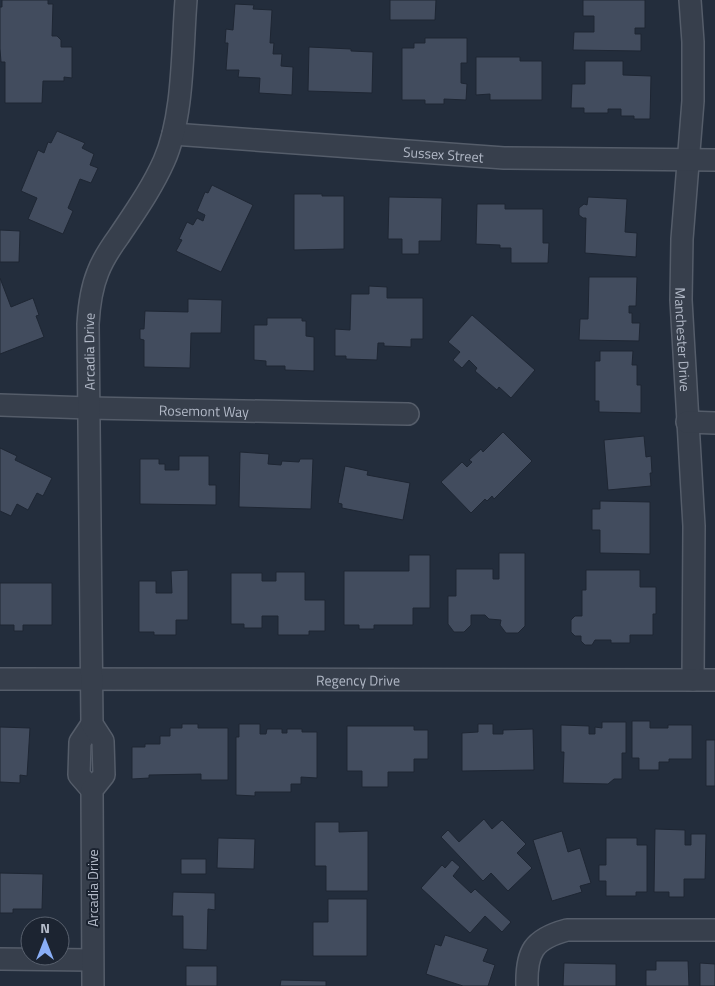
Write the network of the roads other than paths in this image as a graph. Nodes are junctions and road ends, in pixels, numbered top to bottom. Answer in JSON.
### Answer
{"nodes":[{"id":1,"x":186,"y":0,"type":"edge"},
{"id":2,"x":690,"y":0,"type":"edge"},
{"id":3,"x":173,"y":134,"type":"junction"},
{"id":4,"x":690,"y":159,"type":"junction"},
{"id":5,"x":715,"y":160,"type":"edge"},
{"id":6,"x":0,"y":405,"type":"edge"},
{"id":7,"x":89,"y":408,"type":"junction"},
{"id":8,"x":408,"y":414,"type":"dead end"},
{"id":9,"x":687,"y":422,"type":"junction"},
{"id":10,"x":715,"y":423,"type":"edge"},
{"id":11,"x":0,"y":680,"type":"edge"},
{"id":12,"x":92,"y":680,"type":"junction"},
{"id":13,"x":693,"y":680,"type":"junction"},
{"id":14,"x":715,"y":680,"type":"edge"},
{"id":15,"x":715,"y":930,"type":"edge"},
{"id":16,"x":0,"y":959,"type":"edge"},
{"id":17,"x":92,"y":960,"type":"junction"},
{"id":18,"x":92,"y":986,"type":"edge"},
{"id":19,"x":527,"y":986,"type":"edge"}],
"edges":[{"from":1,"to":3,"type":"street","name":"Arcadia Drive"},
{"from":2,"to":4,"type":"street","name":"Manchester Drive"},
{"from":3,"to":4,"type":"street","name":"Sussex Street"},
{"from":3,"to":7,"type":"street","name":"Arcadia Drive"},
{"from":4,"to":5,"type":"street","name":"Sussex Street"},
{"from":4,"to":9,"type":"street","name":"Manchester Drive"},
{"from":6,"to":7,"type":"street","name":"Rosemont Way"},
{"from":7,"to":8,"type":"street","name":"Rosemont Way"},
{"from":7,"to":12,"type":"street","name":"Arcadia Drive"},
{"from":9,"to":10,"type":"street"},
{"from":9,"to":13,"type":"street","name":"Manchester Drive"},
{"from":11,"to":12,"type":"street","name":"Regency Drive"},
{"from":12,"to":13,"type":"street","name":"Regency Drive"},
{"from":12,"to":17,"type":"street","name":"Arcadia Drive"},
{"from":13,"to":14,"type":"street","name":"Regency Drive"},
{"from":15,"to":19,"type":"street"},
{"from":16,"to":17,"type":"street"},
{"from":17,"to":18,"type":"street","name":"Arcadia Drive"}]}
